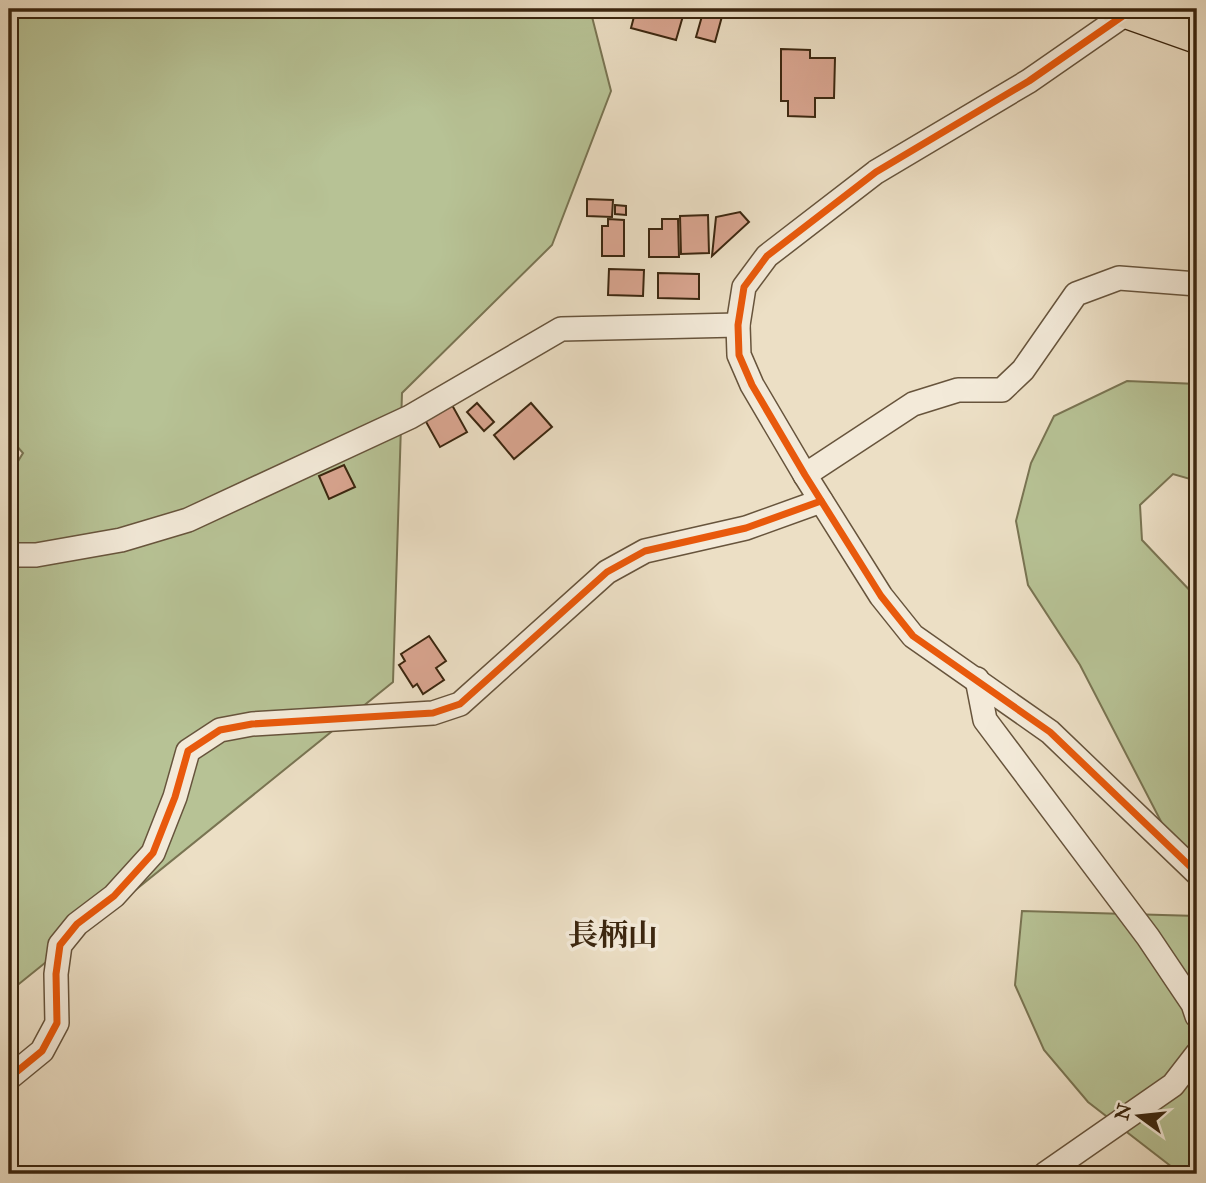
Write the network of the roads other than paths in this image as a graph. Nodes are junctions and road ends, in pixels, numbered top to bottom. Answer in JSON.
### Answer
{"nodes":[{"id":1,"x":1121,"y":11,"type":"edge"},
{"id":2,"x":1197,"y":38,"type":"edge"},
{"id":3,"x":1197,"y":284,"type":"edge"},
{"id":4,"x":738,"y":325,"type":"junction"},
{"id":5,"x":805,"y":475,"type":"junction"},
{"id":6,"x":821,"y":500,"type":"junction"},
{"id":7,"x":9,"y":555,"type":"edge"},
{"id":8,"x":976,"y":679,"type":"junction"},
{"id":9,"x":1197,"y":873,"type":"edge"},
{"id":10,"x":1197,"y":1016,"type":"edge"},
{"id":11,"x":1197,"y":1054,"type":"edge"},
{"id":12,"x":9,"y":1078,"type":"edge"},
{"id":13,"x":1045,"y":1174,"type":"edge"}],
"edges":[{"from":1,"to":2,"type":"main road"},
{"from":1,"to":4,"type":"street"},
{"from":3,"to":5,"type":"street"},
{"from":4,"to":5,"type":"street"},
{"from":4,"to":7,"type":"street"},
{"from":5,"to":6,"type":"street"},
{"from":6,"to":8,"type":"street"},
{"from":6,"to":12,"type":"street"},
{"from":8,"to":9,"type":"street"},
{"from":8,"to":10,"type":"street"},
{"from":11,"to":13,"type":"street"}]}
